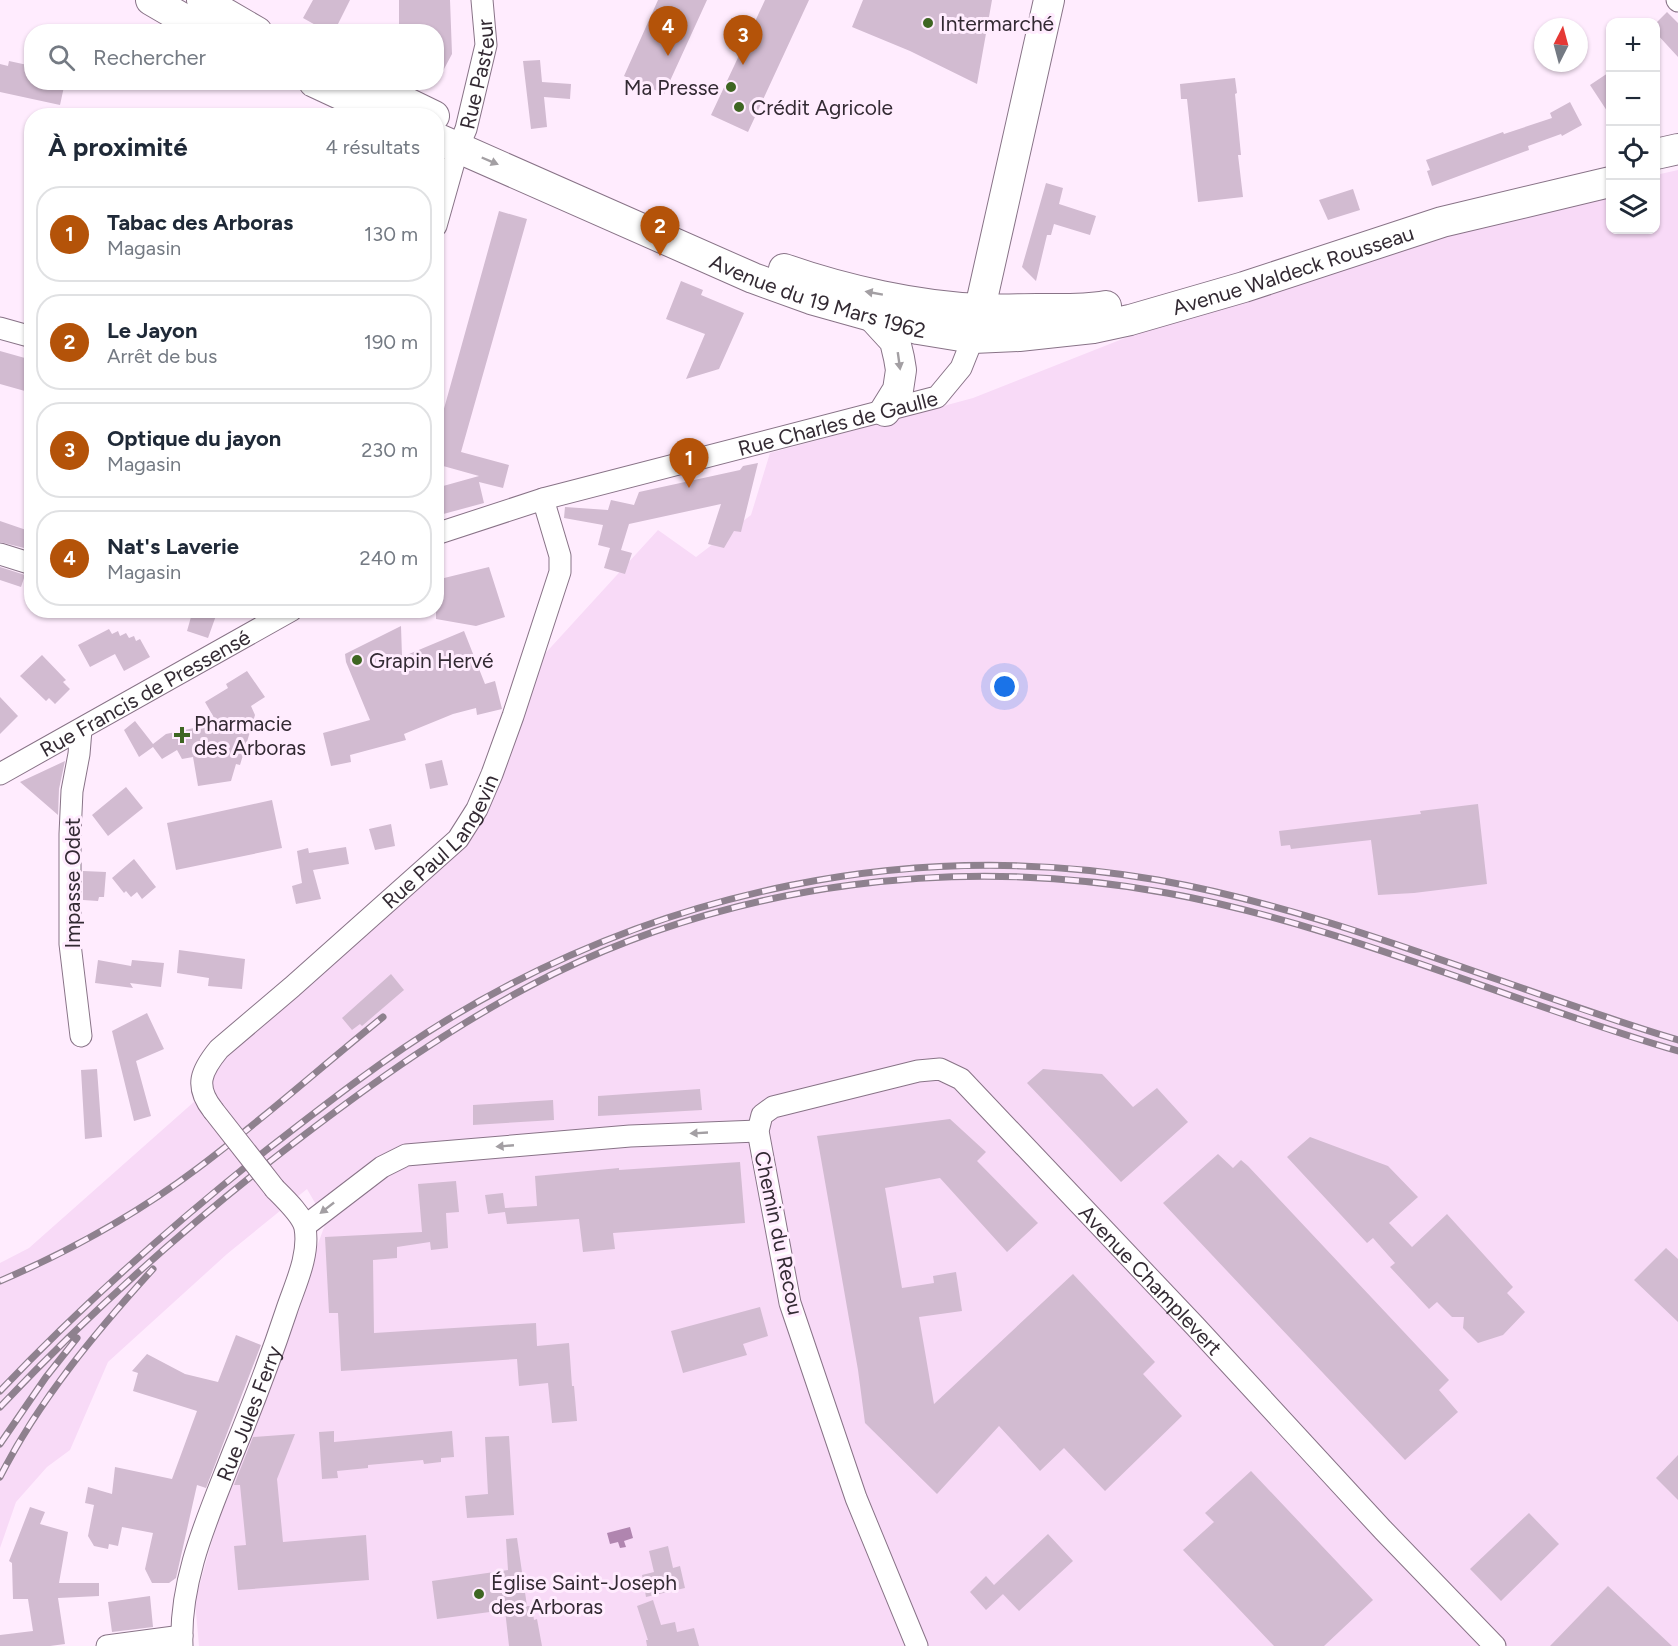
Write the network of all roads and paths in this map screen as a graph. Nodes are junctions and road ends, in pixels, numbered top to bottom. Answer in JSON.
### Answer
{"nodes":[{"id":1,"x":151,"y":0,"type":"edge"},
{"id":2,"x":202,"y":0,"type":"edge"},
{"id":3,"x":482,"y":0,"type":"edge"},
{"id":4,"x":1049,"y":0,"type":"edge"},
{"id":5,"x":192,"y":24,"type":"edge"},
{"id":6,"x":243,"y":24,"type":"edge"},
{"id":7,"x":331,"y":90,"type":"edge"},
{"id":8,"x":381,"y":90,"type":"edge"},
{"id":9,"x":370,"y":108,"type":"edge"},
{"id":10,"x":419,"y":108,"type":"edge"},
{"id":11,"x":453,"y":138,"type":"edge"},
{"id":12,"x":1678,"y":149,"type":"edge"},
{"id":13,"x":1660,"y":153,"type":"edge"},
{"id":14,"x":1606,"y":166,"type":"edge"},
{"id":15,"x":1678,"y":167,"type":"edge"},
{"id":16,"x":1660,"y":171,"type":"edge"},
{"id":17,"x":1606,"y":183,"type":"edge"},
{"id":18,"x":444,"y":185,"type":"edge"},
{"id":19,"x":980,"y":309,"type":"junction"},
{"id":20,"x":873,"y":317,"type":"junction"},
{"id":21,"x":0,"y":328,"type":"edge"},
{"id":22,"x":24,"y":335,"type":"edge"},
{"id":23,"x":973,"y":338,"type":"junction"},
{"id":24,"x":885,"y":411,"type":"junction"},
{"id":25,"x":543,"y":499,"type":"junction"},
{"id":26,"x":444,"y":531,"type":"edge"},
{"id":27,"x":0,"y":554,"type":"edge"},
{"id":28,"x":24,"y":562,"type":"edge"},
{"id":29,"x":278,"y":618,"type":"edge"},
{"id":30,"x":81,"y":730,"type":"junction"},
{"id":31,"x":0,"y":774,"type":"edge"},
{"id":32,"x":81,"y":1036,"type":"dead end"},
{"id":33,"x":758,"y":1131,"type":"junction"},
{"id":34,"x":305,"y":1226,"type":"junction"},
{"id":35,"x":182,"y":1641,"type":"edge"},
{"id":36,"x":107,"y":1646,"type":"edge"},
{"id":37,"x":917,"y":1646,"type":"edge"},
{"id":38,"x":1495,"y":1646,"type":"edge"}],
"edges":[{"from":1,"to":5,"type":"main road"},
{"from":2,"to":6,"type":"main road"},
{"from":3,"to":11,"type":"street","name":"Rue Pasteur"},
{"from":4,"to":19,"type":"main road","name":"Rue Charles de Gaulle"},
{"from":7,"to":9,"type":"main road"},
{"from":8,"to":10,"type":"main road","name":"Avenue du 19 Mars 1962"},
{"from":11,"to":18,"type":"street","name":"Rue Pasteur"},
{"from":19,"to":11,"type":"main road","name":"Avenue du 19 Mars 1962","one_way":true},
{"from":11,"to":20,"type":"main road","name":"Avenue du 19 Mars 1962","one_way":true},
{"from":12,"to":13,"type":"main road"},
{"from":14,"to":19,"type":"main road","name":"Avenue Waldeck Rousseau"},
{"from":15,"to":16,"type":"main road"},
{"from":17,"to":23,"type":"main road","name":"Avenue Waldeck Rousseau"},
{"from":19,"to":23,"type":"main road","name":"Rue Charles de Gaulle"},
{"from":20,"to":23,"type":"main road","name":"Avenue du 19 Mars 1962"},
{"from":20,"to":24,"type":"main road","one_way":true},
{"from":21,"to":22,"type":"street"},
{"from":23,"to":24,"type":"street","name":"Rue Charles de Gaulle"},
{"from":24,"to":25,"type":"street","name":"Rue Charles de Gaulle"},
{"from":25,"to":26,"type":"street"},
{"from":25,"to":34,"type":"street","name":"Rue Paul Langevin","bridge":true},
{"from":27,"to":28,"type":"street"},
{"from":29,"to":30,"type":"street","name":"Rue Francis de Pressensé"},
{"from":30,"to":31,"type":"street","name":"Rue Francis de Pressensé"},
{"from":30,"to":32,"type":"street","name":"Impasse Odet"},
{"from":33,"to":34,"type":"street","name":"Chemin du Recou","one_way":true},
{"from":33,"to":37,"type":"street","name":"Chemin du Recou"},
{"from":33,"to":38,"type":"street","name":"Avenue Champlevert"},
{"from":34,"to":35,"type":"street","name":"Rue Jules Ferry"},
{"from":35,"to":36,"type":"street"}]}
